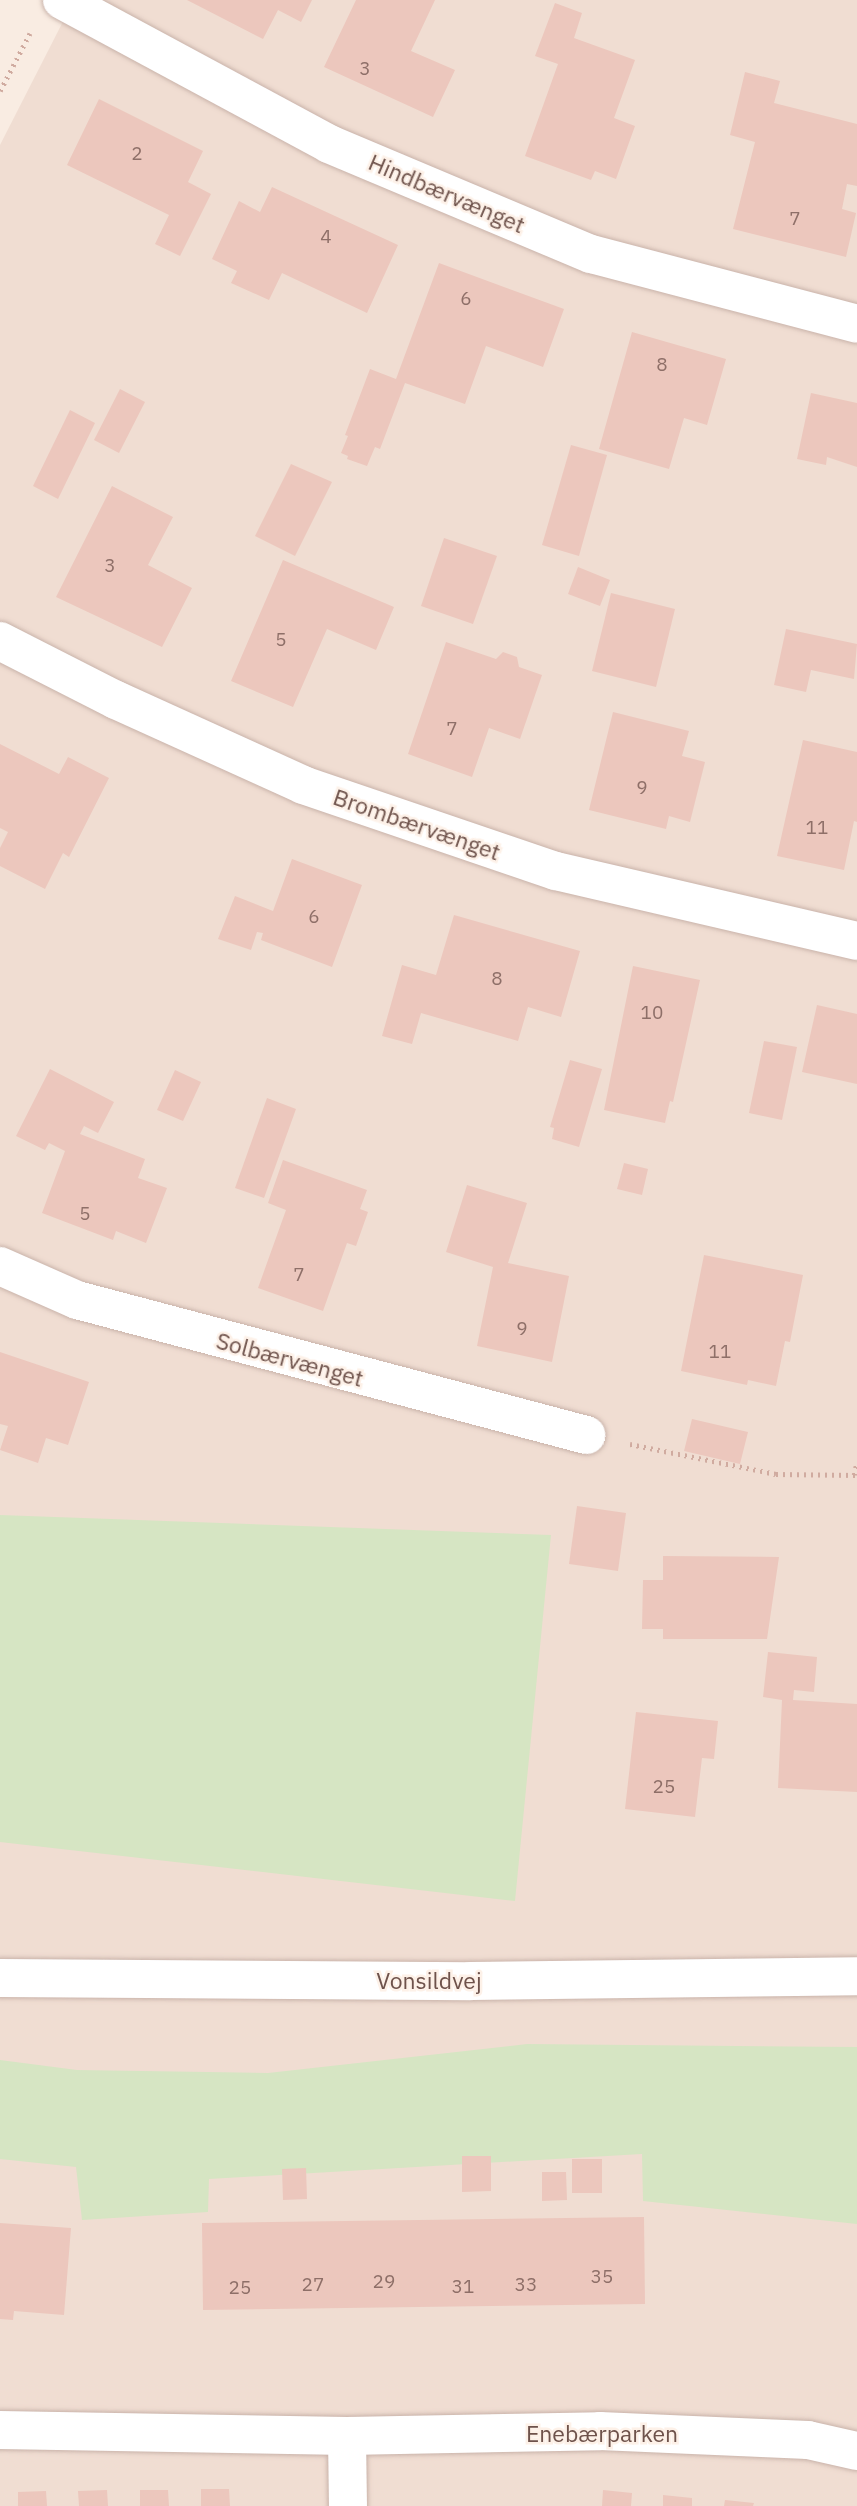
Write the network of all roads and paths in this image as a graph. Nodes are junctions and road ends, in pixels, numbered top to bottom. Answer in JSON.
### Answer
{"nodes":[{"id":1,"x":48,"y":12,"type":"edge"},
{"id":2,"x":0,"y":91,"type":"edge"},
{"id":3,"x":857,"y":324,"type":"edge"},
{"id":4,"x":0,"y":641,"type":"edge"},
{"id":5,"x":857,"y":941,"type":"edge"},
{"id":6,"x":0,"y":1266,"type":"edge"},
{"id":7,"x":586,"y":1435,"type":"joint"},
{"id":8,"x":857,"y":1461,"type":"edge"},
{"id":9,"x":855,"y":1475,"type":"edge"},
{"id":10,"x":857,"y":1976,"type":"edge"},
{"id":11,"x":0,"y":1978,"type":"edge"},
{"id":12,"x":0,"y":2430,"type":"edge"},
{"id":13,"x":346,"y":2436,"type":"junction"},
{"id":14,"x":857,"y":2451,"type":"edge"},
{"id":15,"x":348,"y":2506,"type":"edge"}],
"edges":[{"from":1,"to":2,"type":"path"},
{"from":1,"to":3,"type":"street","name":"Hindbærvænget"},
{"from":4,"to":5,"type":"street","name":"Brombærvænget"},
{"from":6,"to":7,"type":"street","name":"Solbærvænget"},
{"from":7,"to":9,"type":"path"},
{"from":8,"to":9,"type":"path"},
{"from":10,"to":11,"type":"street","name":"Vonsildvej"},
{"from":12,"to":13,"type":"street","name":"Enebærparken"},
{"from":13,"to":14,"type":"street","name":"Enebærparken"},
{"from":13,"to":15,"type":"street"}]}
